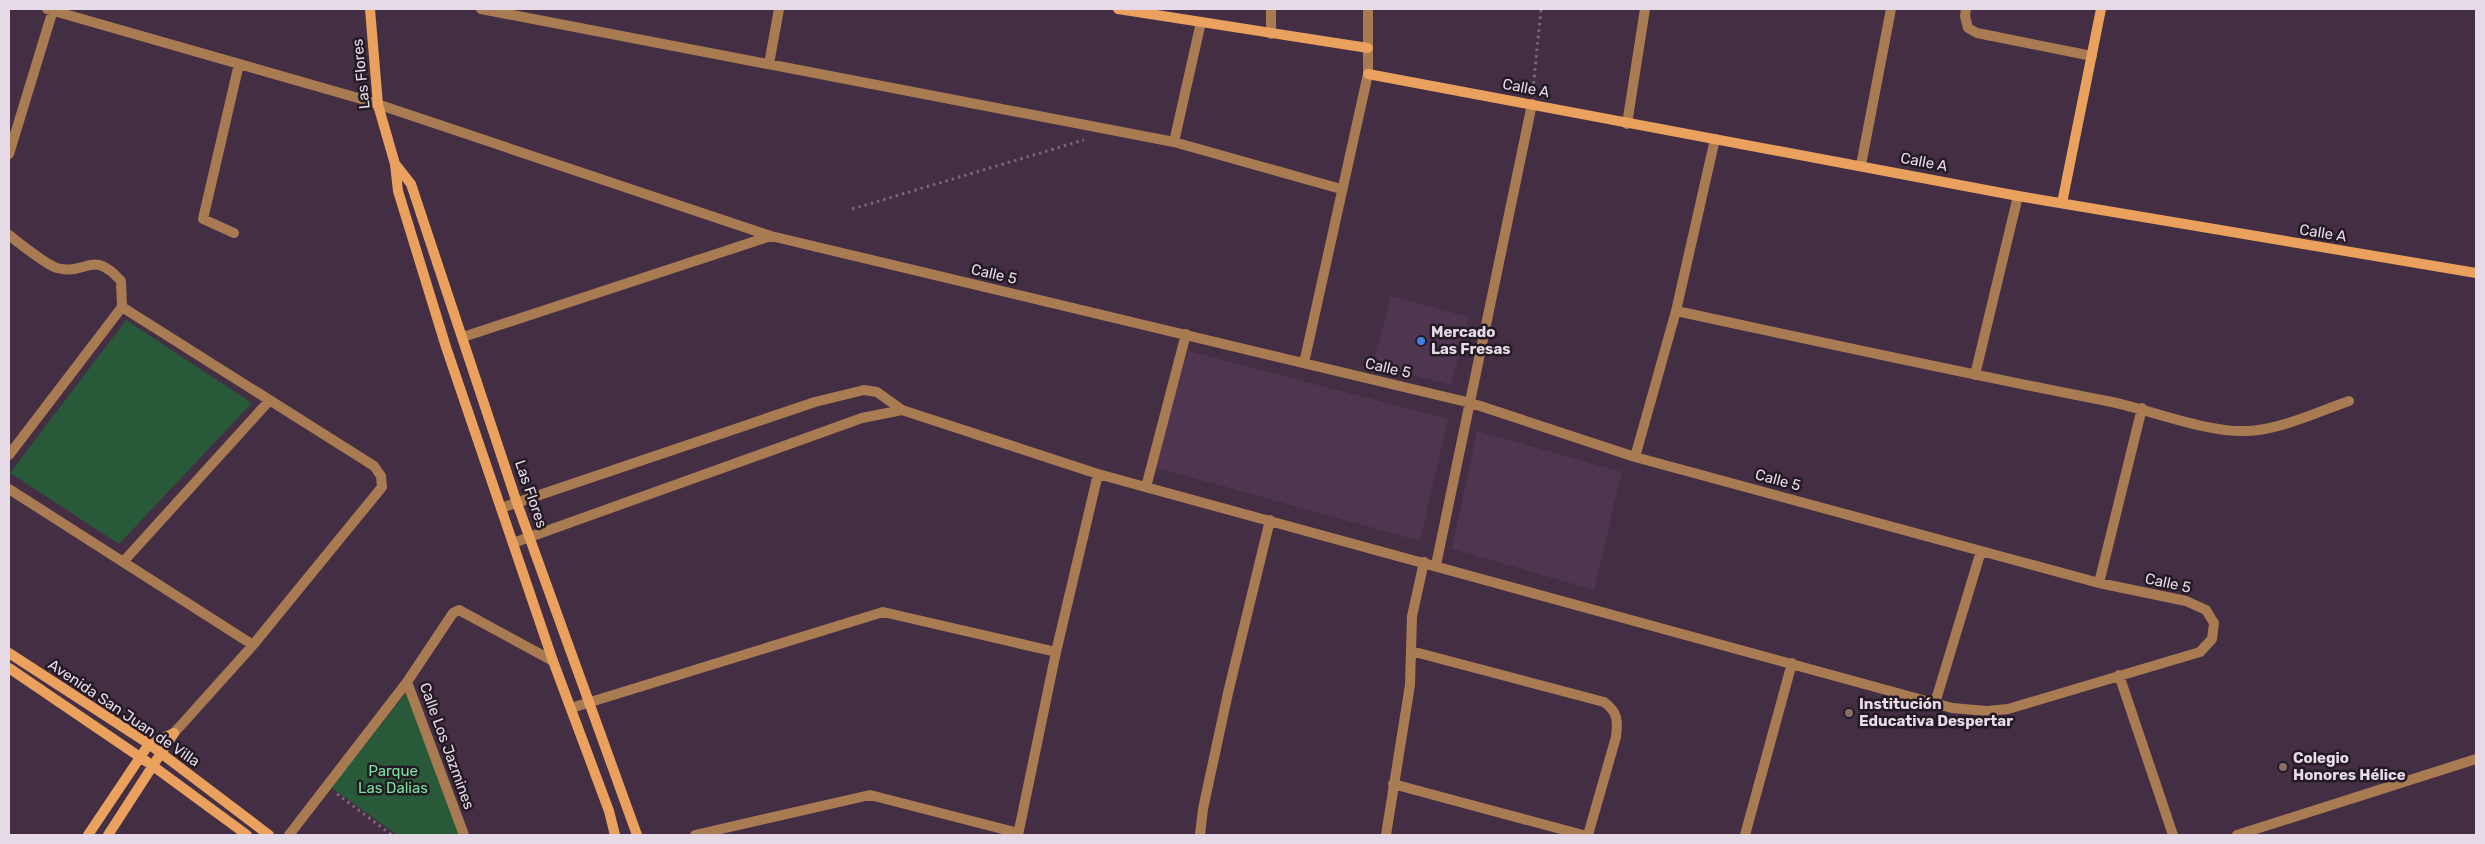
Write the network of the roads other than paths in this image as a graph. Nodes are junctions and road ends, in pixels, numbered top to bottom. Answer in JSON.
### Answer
{"nodes":[{"id":1,"x":370,"y":9,"type":"edge"},
{"id":2,"x":481,"y":9,"type":"edge"},
{"id":3,"x":779,"y":9,"type":"edge"},
{"id":4,"x":1118,"y":9,"type":"edge"},
{"id":5,"x":1271,"y":9,"type":"edge"},
{"id":6,"x":1368,"y":9,"type":"edge"},
{"id":7,"x":1645,"y":9,"type":"edge"},
{"id":8,"x":1891,"y":9,"type":"edge"},
{"id":9,"x":1966,"y":9,"type":"edge"},
{"id":10,"x":2101,"y":9,"type":"edge"},
{"id":11,"x":50,"y":10,"type":"edge"},
{"id":12,"x":1160,"y":12,"type":"edge"},
{"id":13,"x":1201,"y":22,"type":"junction"},
{"id":14,"x":1272,"y":34,"type":"junction"},
{"id":15,"x":1368,"y":48,"type":"junction"},
{"id":16,"x":2092,"y":56,"type":"junction"},
{"id":17,"x":239,"y":64,"type":"junction"},
{"id":18,"x":769,"y":64,"type":"junction"},
{"id":19,"x":1368,"y":74,"type":"junction"},
{"id":20,"x":1532,"y":104,"type":"junction"},
{"id":21,"x":378,"y":105,"type":"junction"},
{"id":22,"x":1627,"y":124,"type":"junction"},
{"id":23,"x":1715,"y":140,"type":"junction"},
{"id":24,"x":1174,"y":142,"type":"junction"},
{"id":25,"x":9,"y":154,"type":"edge"},
{"id":26,"x":395,"y":164,"type":"junction"},
{"id":27,"x":1861,"y":165,"type":"junction"},
{"id":28,"x":1341,"y":189,"type":"junction"},
{"id":29,"x":2018,"y":196,"type":"junction"},
{"id":30,"x":2062,"y":203,"type":"junction"},
{"id":31,"x":234,"y":233,"type":"dead end"},
{"id":32,"x":9,"y":235,"type":"edge"},
{"id":33,"x":771,"y":236,"type":"junction"},
{"id":34,"x":2476,"y":273,"type":"edge"},
{"id":35,"x":122,"y":307,"type":"junction"},
{"id":36,"x":1676,"y":311,"type":"junction"},
{"id":37,"x":1186,"y":334,"type":"junction"},
{"id":38,"x":463,"y":337,"type":"junction"},
{"id":39,"x":1304,"y":364,"type":"junction"},
{"id":40,"x":1975,"y":375,"type":"junction"},
{"id":41,"x":269,"y":400,"type":"junction"},
{"id":42,"x":2349,"y":401,"type":"dead end"},
{"id":43,"x":1471,"y":403,"type":"junction"},
{"id":44,"x":2142,"y":408,"type":"junction"},
{"id":45,"x":902,"y":410,"type":"junction"},
{"id":46,"x":9,"y":455,"type":"edge"},
{"id":47,"x":1635,"y":457,"type":"junction"},
{"id":48,"x":1098,"y":474,"type":"junction"},
{"id":49,"x":1146,"y":486,"type":"junction"},
{"id":50,"x":9,"y":489,"type":"edge"},
{"id":51,"x":517,"y":503,"type":"junction"},
{"id":52,"x":501,"y":508,"type":"junction"},
{"id":53,"x":1270,"y":520,"type":"junction"},
{"id":54,"x":529,"y":537,"type":"junction"},
{"id":55,"x":513,"y":543,"type":"junction"},
{"id":56,"x":1981,"y":551,"type":"junction"},
{"id":57,"x":123,"y":562,"type":"junction"},
{"id":58,"x":1424,"y":562,"type":"junction"},
{"id":59,"x":1436,"y":565,"type":"junction"},
{"id":60,"x":2099,"y":583,"type":"junction"},
{"id":61,"x":253,"y":645,"type":"junction"},
{"id":62,"x":1411,"y":651,"type":"junction"},
{"id":63,"x":1056,"y":652,"type":"junction"},
{"id":64,"x":9,"y":653,"type":"edge"},
{"id":65,"x":553,"y":661,"type":"junction"},
{"id":66,"x":1792,"y":663,"type":"junction"},
{"id":67,"x":9,"y":668,"type":"edge"},
{"id":68,"x":2119,"y":674,"type":"junction"},
{"id":69,"x":407,"y":682,"type":"junction"},
{"id":70,"x":590,"y":702,"type":"junction"},
{"id":71,"x":1936,"y":703,"type":"junction"},
{"id":72,"x":571,"y":708,"type":"junction"},
{"id":73,"x":174,"y":733,"type":"junction"},
{"id":74,"x":149,"y":744,"type":"junction"},
{"id":75,"x":162,"y":754,"type":"junction"},
{"id":76,"x":140,"y":758,"type":"junction"},
{"id":77,"x":2476,"y":759,"type":"edge"},
{"id":78,"x":153,"y":766,"type":"junction"},
{"id":79,"x":1394,"y":784,"type":"junction"},
{"id":80,"x":1018,"y":834,"type":"edge"},
{"id":81,"x":88,"y":835,"type":"edge"},
{"id":82,"x":108,"y":835,"type":"edge"},
{"id":83,"x":247,"y":835,"type":"edge"},
{"id":84,"x":269,"y":835,"type":"edge"},
{"id":85,"x":289,"y":835,"type":"edge"},
{"id":86,"x":464,"y":835,"type":"edge"},
{"id":87,"x":616,"y":835,"type":"edge"},
{"id":88,"x":637,"y":835,"type":"edge"},
{"id":89,"x":695,"y":835,"type":"edge"},
{"id":90,"x":1200,"y":835,"type":"edge"},
{"id":91,"x":1386,"y":835,"type":"edge"},
{"id":92,"x":1583,"y":835,"type":"edge"},
{"id":93,"x":1588,"y":835,"type":"edge"},
{"id":94,"x":1745,"y":835,"type":"edge"},
{"id":95,"x":2173,"y":835,"type":"edge"},
{"id":96,"x":2237,"y":835,"type":"edge"}],
"edges":[{"from":1,"to":21,"type":"street","name":"Las Flores"},
{"from":2,"to":18,"type":"street"},
{"from":3,"to":18,"type":"street"},
{"from":4,"to":12,"type":"street"},
{"from":5,"to":14,"type":"street"},
{"from":6,"to":15,"type":"street"},
{"from":7,"to":22,"type":"street"},
{"from":8,"to":27,"type":"street"},
{"from":9,"to":16,"type":"street"},
{"from":10,"to":16,"type":"street"},
{"from":11,"to":17,"type":"street","name":"Calle 5"},
{"from":11,"to":25,"type":"street"},
{"from":12,"to":13,"type":"street"},
{"from":13,"to":14,"type":"street"},
{"from":13,"to":24,"type":"street"},
{"from":14,"to":15,"type":"street"},
{"from":15,"to":19,"type":"street"},
{"from":16,"to":30,"type":"street"},
{"from":17,"to":21,"type":"street","name":"Calle 5"},
{"from":17,"to":31,"type":"street"},
{"from":18,"to":24,"type":"street"},
{"from":19,"to":20,"type":"street","name":"Calle A"},
{"from":19,"to":28,"type":"street"},
{"from":20,"to":22,"type":"street","name":"Calle A"},
{"from":20,"to":43,"type":"street"},
{"from":21,"to":26,"type":"street","name":"Las Flores"},
{"from":21,"to":33,"type":"street","name":"Calle 5"},
{"from":22,"to":23,"type":"street","name":"Calle A"},
{"from":23,"to":27,"type":"street","name":"Calle A"},
{"from":23,"to":36,"type":"street"},
{"from":24,"to":28,"type":"street"},
{"from":26,"to":38,"type":"street","name":"Las Flores"},
{"from":26,"to":52,"type":"street","name":"Las Flores"},
{"from":27,"to":29,"type":"street","name":"Calle A"},
{"from":28,"to":39,"type":"street"},
{"from":29,"to":30,"type":"street","name":"Calle A"},
{"from":29,"to":40,"type":"street"},
{"from":30,"to":34,"type":"street","name":"Calle A"},
{"from":32,"to":35,"type":"street"},
{"from":33,"to":37,"type":"street","name":"Calle 5"},
{"from":33,"to":38,"type":"street"},
{"from":35,"to":41,"type":"street"},
{"from":35,"to":46,"type":"street"},
{"from":36,"to":40,"type":"street"},
{"from":36,"to":47,"type":"street"},
{"from":37,"to":39,"type":"street","name":"Calle 5"},
{"from":37,"to":49,"type":"street"},
{"from":38,"to":51,"type":"street","name":"Las Flores"},
{"from":39,"to":43,"type":"street","name":"Calle 5"},
{"from":40,"to":44,"type":"street"},
{"from":41,"to":57,"type":"street"},
{"from":41,"to":61,"type":"street"},
{"from":42,"to":44,"type":"street"},
{"from":43,"to":47,"type":"street","name":"Calle 5"},
{"from":43,"to":59,"type":"street"},
{"from":44,"to":60,"type":"street"},
{"from":45,"to":48,"type":"street","name":"Calle 5"},
{"from":45,"to":51,"type":"street"},
{"from":45,"to":54,"type":"street"},
{"from":47,"to":56,"type":"street","name":"Calle 5"},
{"from":48,"to":49,"type":"street","name":"Calle 5"},
{"from":48,"to":63,"type":"street"},
{"from":49,"to":53,"type":"street","name":"Calle 5"},
{"from":50,"to":57,"type":"street"},
{"from":51,"to":52,"type":"street"},
{"from":51,"to":54,"type":"street","name":"Las Flores"},
{"from":52,"to":55,"type":"street","name":"Las Flores"},
{"from":53,"to":58,"type":"street","name":"Calle 5"},
{"from":53,"to":90,"type":"street"},
{"from":54,"to":55,"type":"street"},
{"from":54,"to":70,"type":"street","name":"Las Flores"},
{"from":55,"to":65,"type":"street","name":"Las Flores"},
{"from":56,"to":60,"type":"street","name":"Calle 5"},
{"from":56,"to":71,"type":"street"},
{"from":57,"to":61,"type":"street"},
{"from":58,"to":59,"type":"street","name":"Calle 5"},
{"from":58,"to":62,"type":"street"},
{"from":59,"to":66,"type":"street","name":"Calle 5"},
{"from":60,"to":68,"type":"street","name":"Calle 5"},
{"from":61,"to":73,"type":"street"},
{"from":62,"to":79,"type":"street"},
{"from":62,"to":93,"type":"street"},
{"from":63,"to":70,"type":"street"},
{"from":63,"to":80,"type":"street"},
{"from":64,"to":74,"type":"street","name":"Avenida San Juan de Villa"},
{"from":65,"to":69,"type":"street","name":"Calle Los Jazmines"},
{"from":65,"to":72,"type":"street","name":"Las Flores"},
{"from":66,"to":71,"type":"street","name":"Calle 5"},
{"from":66,"to":94,"type":"street"},
{"from":67,"to":76,"type":"street","name":"Avenida San Juan de Villa"},
{"from":68,"to":71,"type":"street","name":"Calle 5"},
{"from":68,"to":95,"type":"street"},
{"from":69,"to":85,"type":"street"},
{"from":69,"to":86,"type":"street","name":"Calle Los Jazmines"},
{"from":70,"to":72,"type":"street"},
{"from":70,"to":88,"type":"street","name":"Las Flores"},
{"from":72,"to":87,"type":"street","name":"Las Flores"},
{"from":73,"to":74,"type":"street"},
{"from":73,"to":75,"type":"street"},
{"from":74,"to":75,"type":"street","name":"Avenida San Juan de Villa"},
{"from":74,"to":76,"type":"street"},
{"from":75,"to":78,"type":"street"},
{"from":75,"to":84,"type":"street","name":"Avenida San Juan de Villa"},
{"from":76,"to":78,"type":"street","name":"Avenida San Juan de Villa"},
{"from":76,"to":81,"type":"street"},
{"from":77,"to":96,"type":"street"},
{"from":78,"to":82,"type":"street"},
{"from":78,"to":83,"type":"street","name":"Avenida San Juan de Villa"},
{"from":79,"to":91,"type":"street"},
{"from":79,"to":92,"type":"street"},
{"from":80,"to":89,"type":"street"}]}
